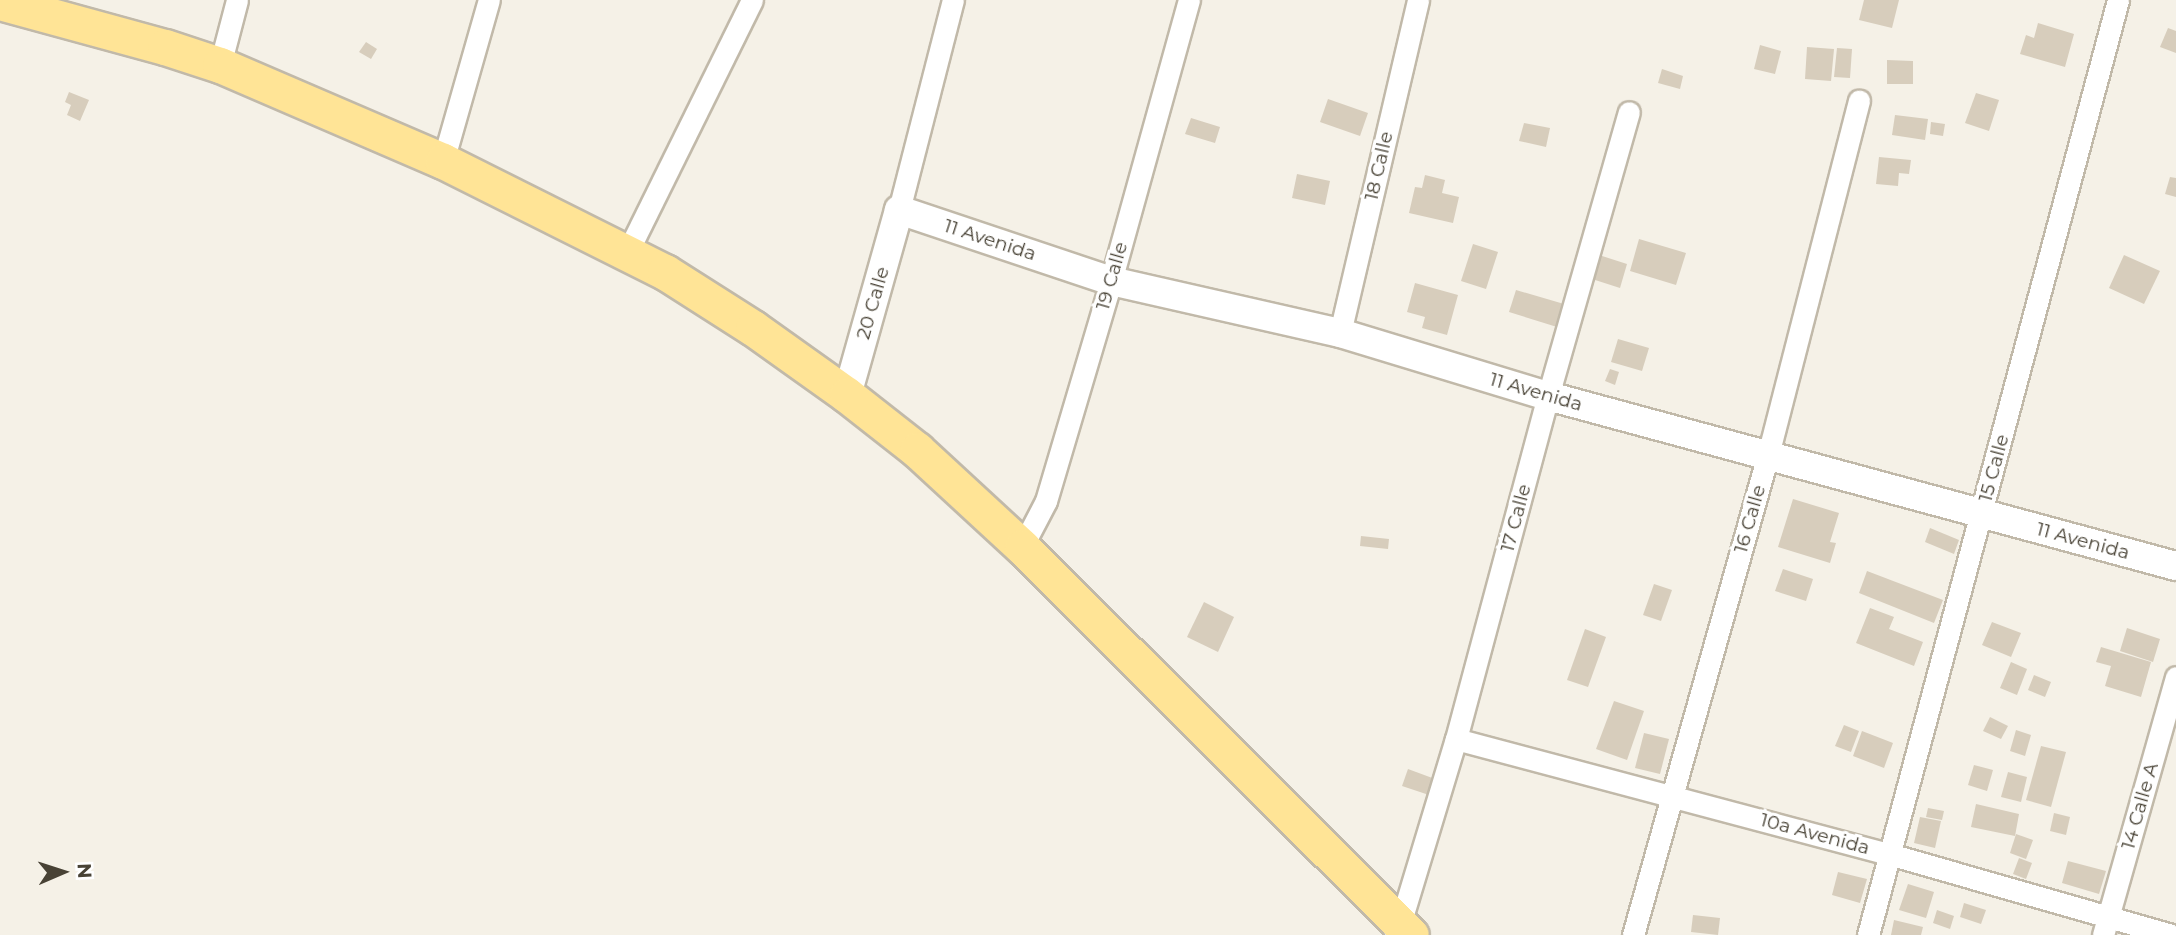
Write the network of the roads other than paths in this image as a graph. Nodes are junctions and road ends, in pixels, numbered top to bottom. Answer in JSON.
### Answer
{"nodes":[{"id":1,"x":237,"y":0,"type":"edge"},
{"id":2,"x":489,"y":0,"type":"edge"},
{"id":3,"x":752,"y":0,"type":"edge"},
{"id":4,"x":953,"y":0,"type":"edge"},
{"id":5,"x":1189,"y":0,"type":"edge"},
{"id":6,"x":1418,"y":0,"type":"edge"},
{"id":7,"x":2118,"y":0,"type":"edge"},
{"id":8,"x":0,"y":2,"type":"edge"},
{"id":9,"x":220,"y":65,"type":"junction"},
{"id":10,"x":1859,"y":101,"type":"dead end"},
{"id":11,"x":1629,"y":112,"type":"dead end"},
{"id":12,"x":443,"y":162,"type":"junction"},
{"id":13,"x":899,"y":210,"type":"junction"},
{"id":14,"x":627,"y":253,"type":"junction"},
{"id":15,"x":1111,"y":281,"type":"junction"},
{"id":16,"x":1340,"y":333,"type":"junction"},
{"id":17,"x":848,"y":395,"type":"junction"},
{"id":18,"x":1548,"y":396,"type":"junction"},
{"id":19,"x":1768,"y":455,"type":"junction"},
{"id":20,"x":1982,"y":513,"type":"junction"},
{"id":21,"x":1022,"y":547,"type":"junction"},
{"id":22,"x":2176,"y":566,"type":"edge"},
{"id":23,"x":2176,"y":677,"type":"edge"},
{"id":24,"x":1456,"y":739,"type":"junction"},
{"id":25,"x":1673,"y":796,"type":"junction"},
{"id":26,"x":1889,"y":854,"type":"junction"},
{"id":27,"x":2106,"y":926,"type":"edge"},
{"id":28,"x":1399,"y":931,"type":"edge"},
{"id":29,"x":1633,"y":935,"type":"edge"},
{"id":30,"x":1868,"y":935,"type":"edge"},
{"id":31,"x":2171,"y":935,"type":"edge"}],
"edges":[{"from":1,"to":9,"type":"street"},
{"from":2,"to":12,"type":"street"},
{"from":3,"to":14,"type":"street"},
{"from":4,"to":13,"type":"street"},
{"from":5,"to":15,"type":"street","name":"19 Calle"},
{"from":6,"to":16,"type":"street","name":"18 Calle"},
{"from":7,"to":20,"type":"street","name":"15 Calle"},
{"from":8,"to":9,"type":"main road"},
{"from":9,"to":12,"type":"main road"},
{"from":10,"to":19,"type":"street","name":"16 Calle"},
{"from":11,"to":18,"type":"street","name":"17 Calle"},
{"from":12,"to":14,"type":"main road"},
{"from":13,"to":15,"type":"street","name":"11 Avenida"},
{"from":13,"to":17,"type":"street","name":"20 Calle"},
{"from":14,"to":17,"type":"main road"},
{"from":15,"to":16,"type":"street","name":"11 Avenida"},
{"from":15,"to":21,"type":"street","name":"19 Calle"},
{"from":16,"to":18,"type":"street","name":"11 Avenida"},
{"from":17,"to":21,"type":"main road"},
{"from":18,"to":19,"type":"street","name":"11 Avenida"},
{"from":18,"to":24,"type":"street","name":"17 Calle"},
{"from":19,"to":20,"type":"street","name":"11 Avenida"},
{"from":19,"to":25,"type":"street","name":"16 Calle"},
{"from":20,"to":22,"type":"street","name":"11 Avenida"},
{"from":20,"to":26,"type":"street","name":"15 Calle"},
{"from":21,"to":28,"type":"main road"},
{"from":23,"to":27,"type":"street","name":"14 Calle A"},
{"from":24,"to":25,"type":"street","name":"10a Avenida"},
{"from":24,"to":28,"type":"street","name":"17 Calle"},
{"from":25,"to":26,"type":"street","name":"10a Avenida"},
{"from":25,"to":29,"type":"street","name":"16 Calle"},
{"from":26,"to":27,"type":"street","name":"10a Avenida"},
{"from":26,"to":30,"type":"street","name":"15 Calle"},
{"from":27,"to":31,"type":"street","name":"10a Avenida"}]}
